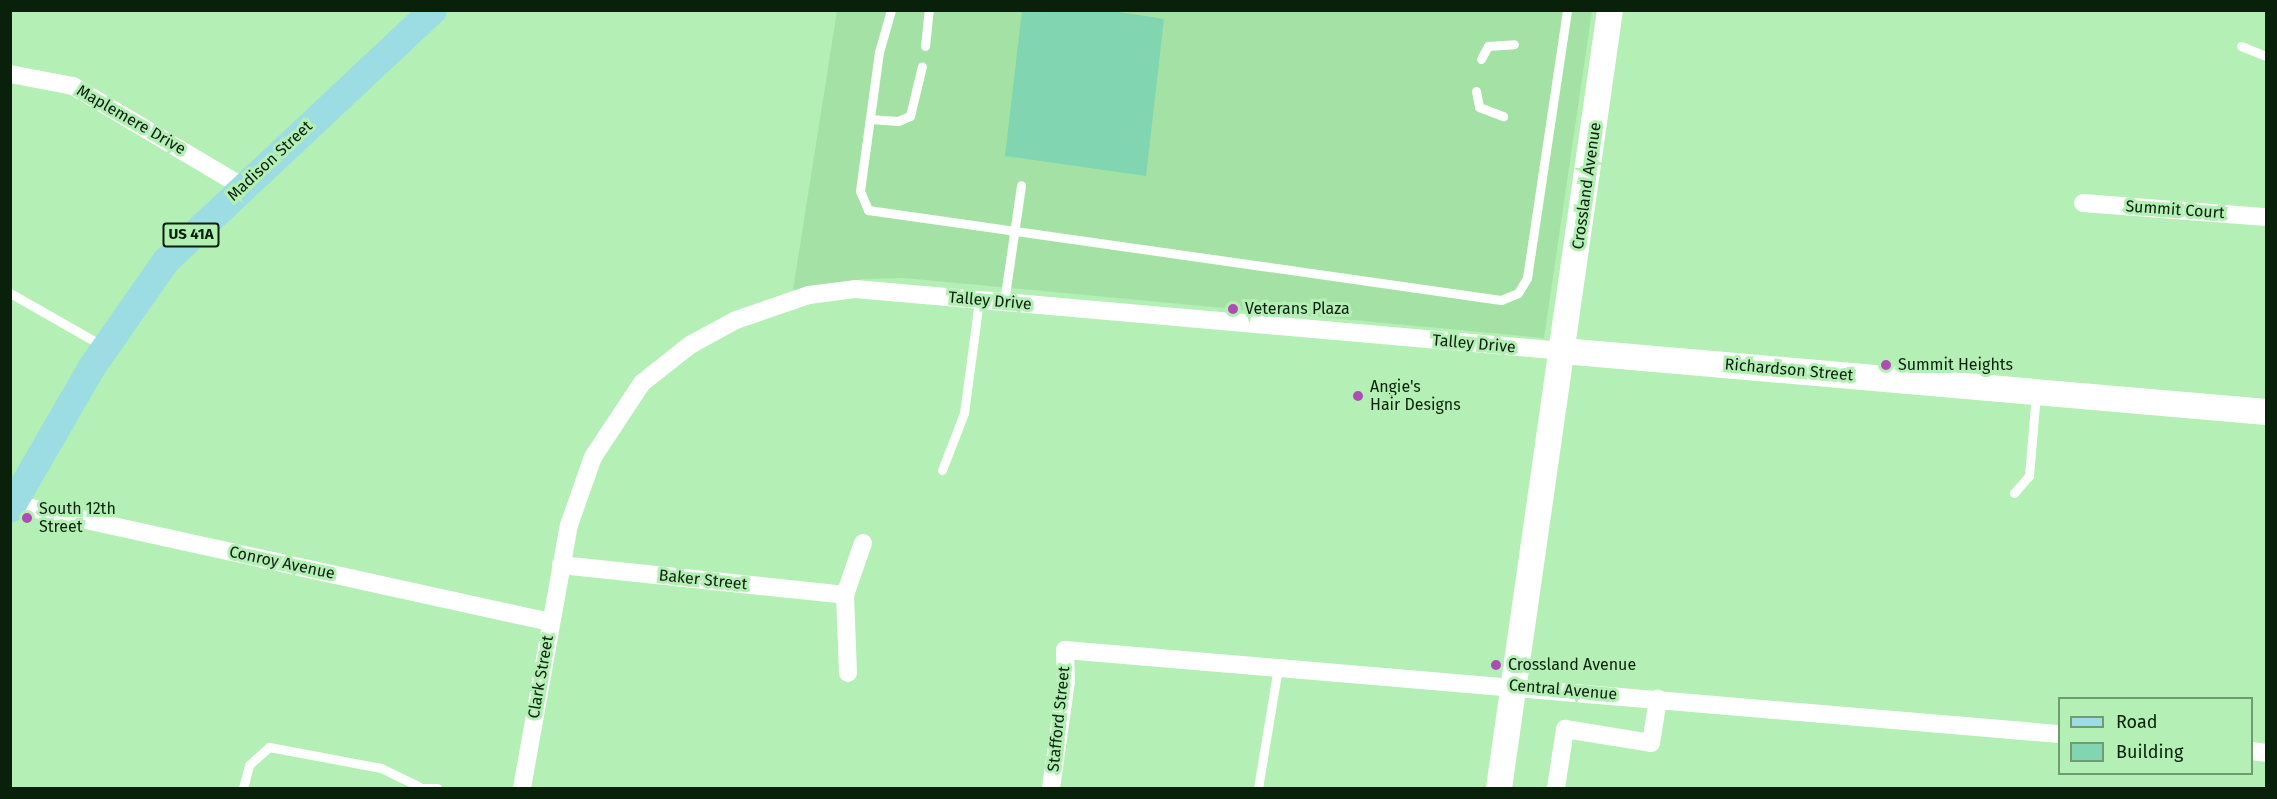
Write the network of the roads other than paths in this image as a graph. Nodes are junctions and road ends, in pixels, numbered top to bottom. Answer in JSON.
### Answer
{"nodes":[{"id":1,"x":433,"y":10,"type":"edge"},
{"id":2,"x":891,"y":10,"type":"edge"},
{"id":3,"x":929,"y":10,"type":"edge"},
{"id":4,"x":1567,"y":10,"type":"edge"},
{"id":5,"x":1610,"y":10,"type":"edge"},
{"id":6,"x":1514,"y":44,"type":"dead end"},
{"id":7,"x":925,"y":46,"type":"dead end"},
{"id":8,"x":2241,"y":46,"type":"dead end"},
{"id":9,"x":2266,"y":56,"type":"edge"},
{"id":10,"x":1480,"y":59,"type":"dead end"},
{"id":11,"x":922,"y":66,"type":"dead end"},
{"id":12,"x":10,"y":74,"type":"edge"},
{"id":13,"x":1476,"y":91,"type":"dead end"},
{"id":14,"x":1503,"y":116,"type":"dead end"},
{"id":15,"x":870,"y":119,"type":"junction"},
{"id":16,"x":1021,"y":185,"type":"dead end"},
{"id":17,"x":243,"y":186,"type":"junction"},
{"id":18,"x":2083,"y":203,"type":"dead end"},
{"id":19,"x":2266,"y":217,"type":"edge"},
{"id":20,"x":1014,"y":234,"type":"junction"},
{"id":21,"x":10,"y":293,"type":"edge"},
{"id":22,"x":979,"y":300,"type":"junction"},
{"id":23,"x":1004,"y":302,"type":"junction"},
{"id":24,"x":105,"y":347,"type":"junction"},
{"id":25,"x":1563,"y":351,"type":"junction"},
{"id":26,"x":2036,"y":392,"type":"junction"},
{"id":27,"x":2266,"y":412,"type":"edge"},
{"id":28,"x":942,"y":471,"type":"dead end"},
{"id":29,"x":2014,"y":493,"type":"dead end"},
{"id":30,"x":12,"y":506,"type":"edge"},
{"id":31,"x":863,"y":543,"type":"dead end"},
{"id":32,"x":561,"y":565,"type":"junction"},
{"id":33,"x":844,"y":595,"type":"junction"},
{"id":34,"x":550,"y":622,"type":"junction"},
{"id":35,"x":1065,"y":650,"type":"joint"},
{"id":36,"x":1278,"y":667,"type":"junction"},
{"id":37,"x":848,"y":673,"type":"dead end"},
{"id":38,"x":1513,"y":686,"type":"junction"},
{"id":39,"x":1658,"y":699,"type":"junction"},
{"id":40,"x":2058,"y":734,"type":"edge"},
{"id":41,"x":418,"y":787,"type":"edge"},
{"id":42,"x":243,"y":789,"type":"edge"},
{"id":43,"x":436,"y":789,"type":"edge"},
{"id":44,"x":522,"y":789,"type":"edge"},
{"id":45,"x":1051,"y":789,"type":"edge"},
{"id":46,"x":1258,"y":789,"type":"edge"},
{"id":47,"x":1499,"y":789,"type":"edge"},
{"id":48,"x":1556,"y":789,"type":"edge"}],
"edges":[{"from":1,"to":17,"type":"main road","name":"Madison Street","number":"US 41A"},
{"from":2,"to":15,"type":"lane"},
{"from":3,"to":7,"type":"lane"},
{"from":4,"to":20,"type":"lane"},
{"from":5,"to":25,"type":"main road","name":"Crossland Avenue"},
{"from":6,"to":10,"type":"lane"},
{"from":8,"to":9,"type":"lane"},
{"from":11,"to":15,"type":"lane"},
{"from":12,"to":17,"type":"street","name":"Maplemere Drive"},
{"from":13,"to":14,"type":"lane"},
{"from":15,"to":20,"type":"lane"},
{"from":16,"to":20,"type":"lane"},
{"from":17,"to":24,"type":"main road","name":"Madison Street","number":"US 41A"},
{"from":18,"to":19,"type":"street","name":"Summit Court"},
{"from":20,"to":23,"type":"lane"},
{"from":21,"to":24,"type":"lane"},
{"from":22,"to":23,"type":"street","name":"Talley Drive"},
{"from":22,"to":28,"type":"lane"},
{"from":22,"to":32,"type":"street","name":"Talley Drive"},
{"from":23,"to":25,"type":"street","name":"Talley Drive"},
{"from":24,"to":30,"type":"main road","name":"Madison Street","number":"US 41A"},
{"from":25,"to":26,"type":"main road","name":"Richardson Street"},
{"from":25,"to":38,"type":"main road","name":"Crossland Avenue"},
{"from":26,"to":27,"type":"main road","name":"Richardson Street"},
{"from":26,"to":29,"type":"lane"},
{"from":30,"to":34,"type":"street","name":"Conroy Avenue"},
{"from":31,"to":33,"type":"street"},
{"from":32,"to":33,"type":"street","name":"Baker Street"},
{"from":32,"to":34,"type":"street","name":"Clark Street"},
{"from":33,"to":37,"type":"street"},
{"from":34,"to":44,"type":"street","name":"Clark Street"},
{"from":35,"to":36,"type":"street","name":"Central Avenue"},
{"from":35,"to":45,"type":"street","name":"Stafford Street"},
{"from":36,"to":38,"type":"street","name":"Central Avenue"},
{"from":36,"to":46,"type":"lane"},
{"from":38,"to":39,"type":"street","name":"Central Avenue"},
{"from":38,"to":47,"type":"main road","name":"Crossland Avenue"},
{"from":39,"to":40,"type":"street","name":"Central Avenue"},
{"from":39,"to":48,"type":"street"},
{"from":41,"to":42,"type":"lane"},
{"from":41,"to":43,"type":"lane"}]}
